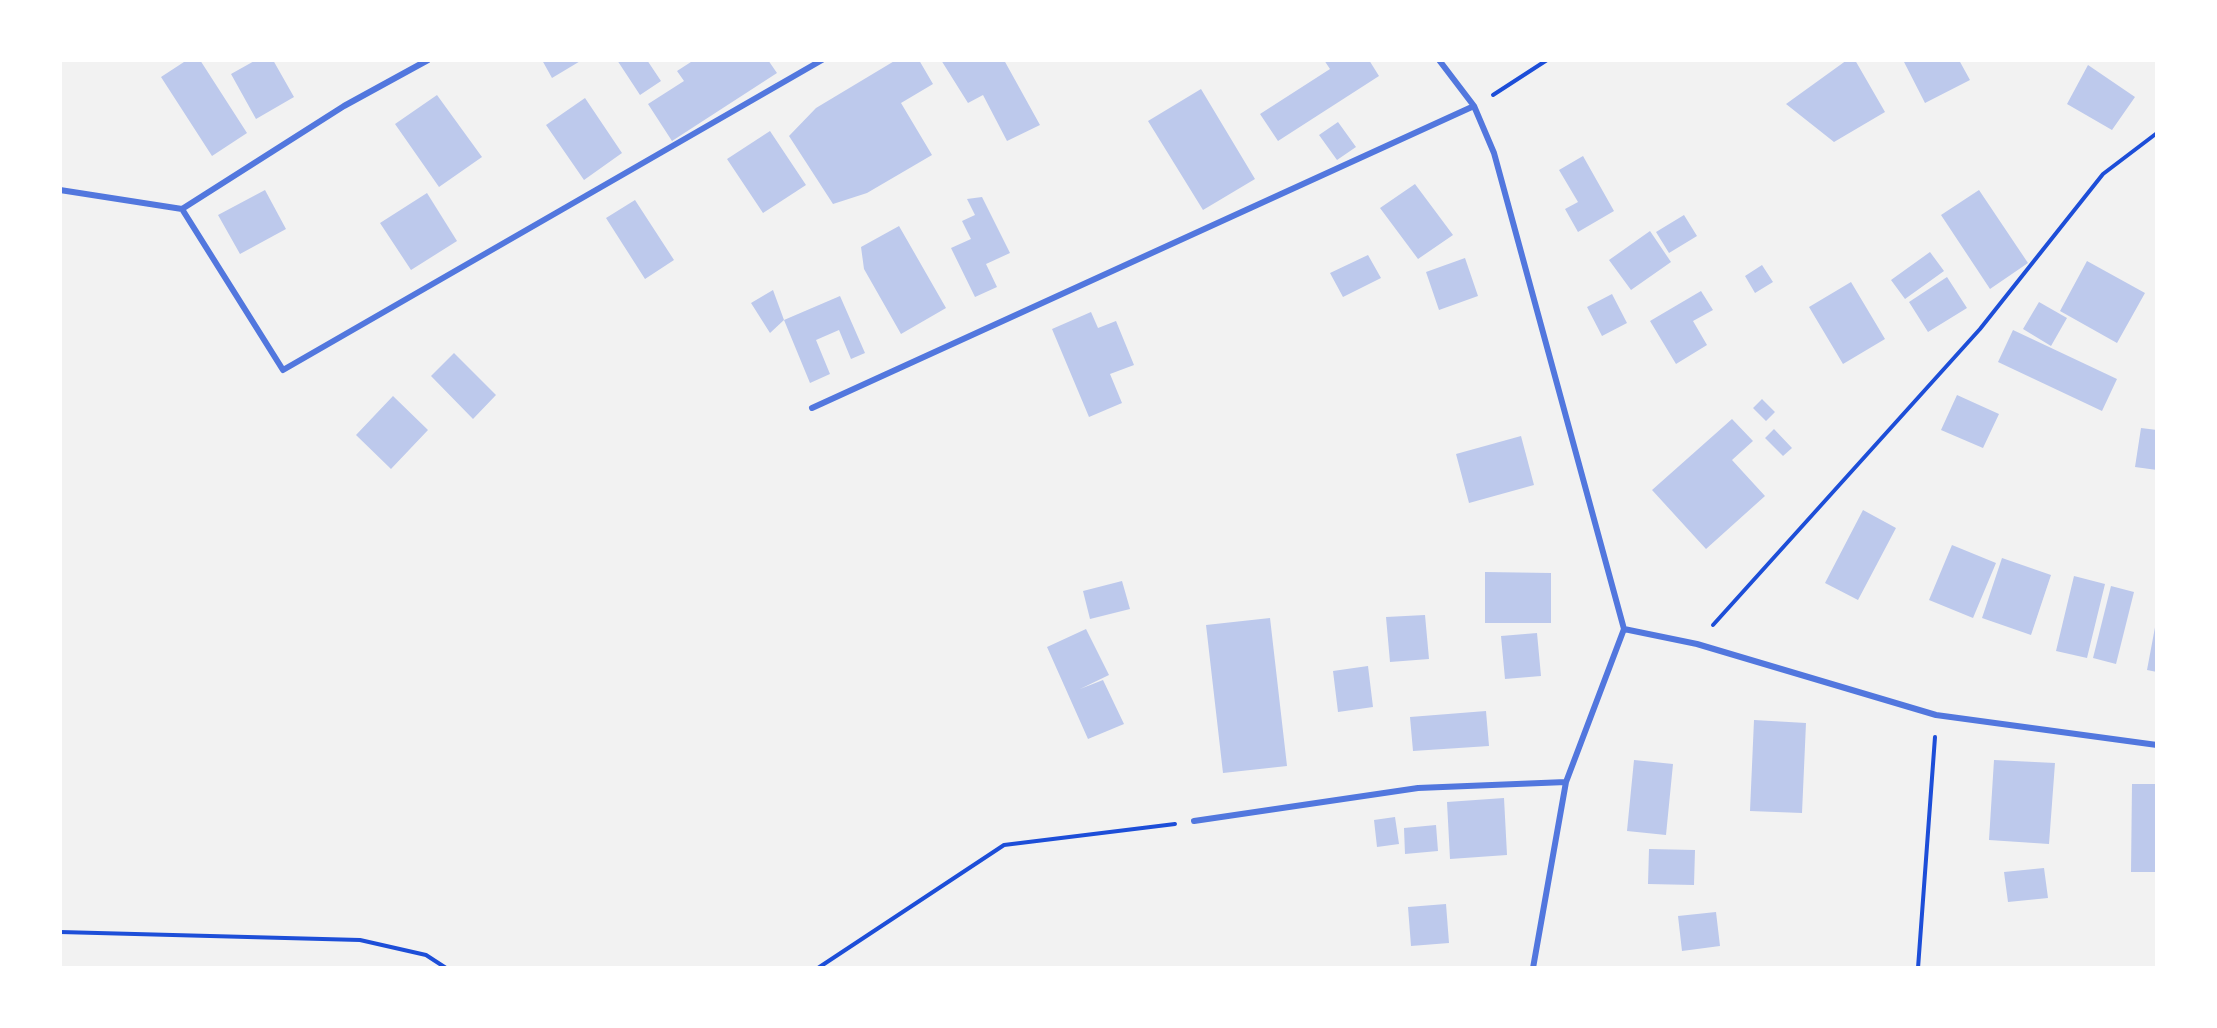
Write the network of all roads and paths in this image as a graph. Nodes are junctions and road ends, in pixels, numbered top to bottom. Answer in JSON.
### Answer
{"nodes":[{"id":1,"x":428,"y":60,"type":"edge"},
{"id":2,"x":822,"y":60,"type":"edge"},
{"id":3,"x":1439,"y":60,"type":"edge"},
{"id":4,"x":1547,"y":60,"type":"edge"},
{"id":5,"x":1474,"y":106,"type":"junction"},
{"id":6,"x":2157,"y":133,"type":"edge"},
{"id":7,"x":60,"y":190,"type":"edge"},
{"id":8,"x":182,"y":209,"type":"junction"},
{"id":9,"x":812,"y":408,"type":"dead end"},
{"id":10,"x":1624,"y":629,"type":"junction"},
{"id":11,"x":1697,"y":644,"type":"junction"},
{"id":12,"x":1936,"y":716,"type":"junction"},
{"id":13,"x":2157,"y":745,"type":"edge"},
{"id":14,"x":1566,"y":782,"type":"junction"},
{"id":15,"x":1194,"y":821,"type":"joint"},
{"id":16,"x":60,"y":932,"type":"edge"},
{"id":17,"x":446,"y":968,"type":"edge"},
{"id":18,"x":818,"y":968,"type":"edge"},
{"id":19,"x":1533,"y":968,"type":"edge"},
{"id":20,"x":1918,"y":968,"type":"edge"}],
"edges":[{"from":1,"to":8,"type":"street"},
{"from":2,"to":8,"type":"street"},
{"from":3,"to":5,"type":"street"},
{"from":4,"to":5,"type":"path"},
{"from":5,"to":9,"type":"street"},
{"from":5,"to":10,"type":"street"},
{"from":6,"to":11,"type":"path"},
{"from":7,"to":8,"type":"street"},
{"from":10,"to":11,"type":"street"},
{"from":10,"to":14,"type":"street"},
{"from":11,"to":12,"type":"street"},
{"from":12,"to":13,"type":"street"},
{"from":12,"to":20,"type":"path"},
{"from":14,"to":15,"type":"street"},
{"from":14,"to":19,"type":"street"},
{"from":15,"to":18,"type":"path"},
{"from":16,"to":17,"type":"path"}]}
